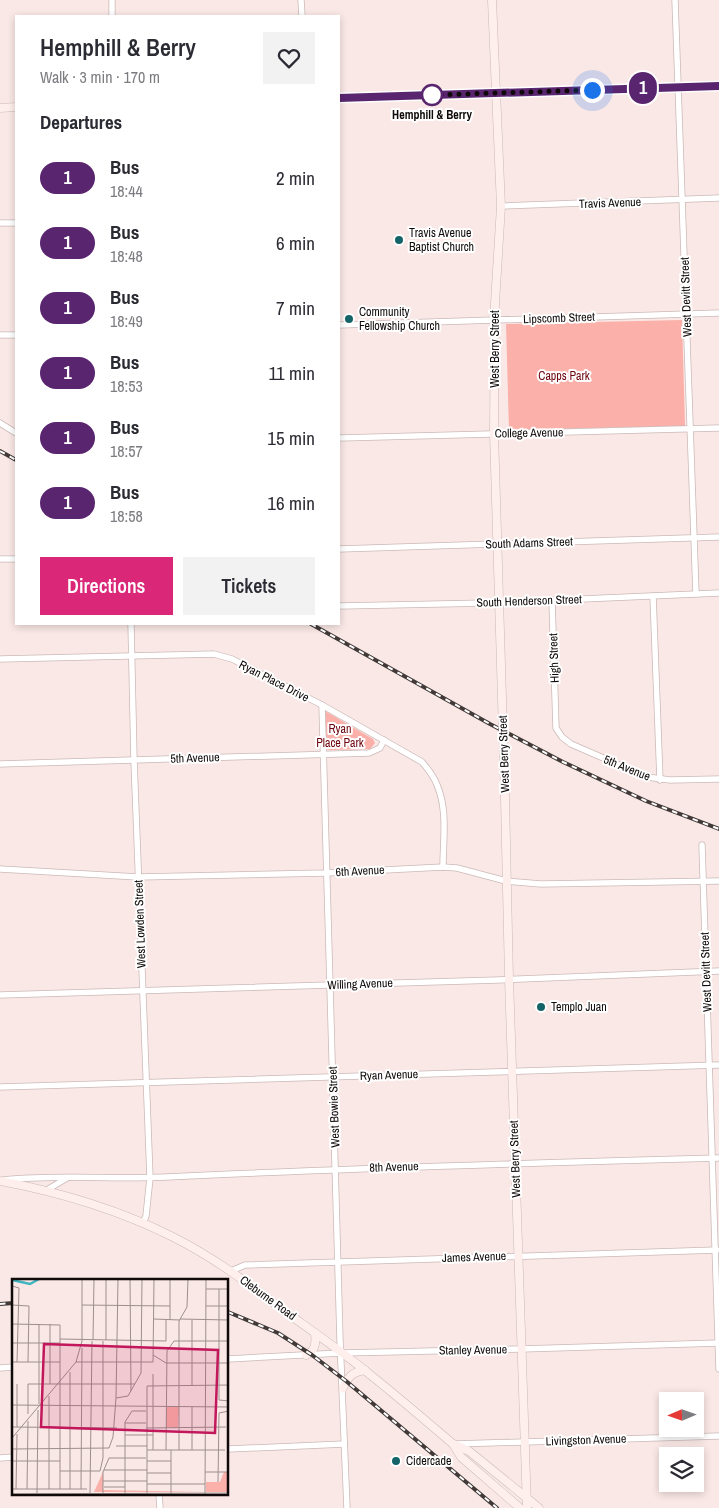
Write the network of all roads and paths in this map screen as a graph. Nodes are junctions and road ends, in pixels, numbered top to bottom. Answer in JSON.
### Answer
{"nodes":[{"id":1,"x":112,"y":0,"type":"edge"},
{"id":2,"x":301,"y":0,"type":"edge"},
{"id":3,"x":492,"y":0,"type":"edge"},
{"id":4,"x":675,"y":0,"type":"edge"},
{"id":5,"x":112,"y":15,"type":"edge"},
{"id":6,"x":302,"y":15,"type":"edge"},
{"id":7,"x":719,"y":86,"type":"edge"},
{"id":8,"x":678,"y":88,"type":"junction"},
{"id":9,"x":497,"y":92,"type":"junction"},
{"id":10,"x":340,"y":98,"type":"edge"},
{"id":11,"x":15,"y":107,"type":"edge"},
{"id":12,"x":0,"y":108,"type":"edge"},
{"id":13,"x":719,"y":198,"type":"edge"},
{"id":14,"x":683,"y":200,"type":"junction"},
{"id":15,"x":501,"y":206,"type":"junction"},
{"id":16,"x":0,"y":223,"type":"edge"},
{"id":17,"x":15,"y":223,"type":"edge"},
{"id":18,"x":687,"y":314,"type":"junction"},
{"id":19,"x":719,"y":314,"type":"edge"},
{"id":20,"x":495,"y":320,"type":"junction"},
{"id":21,"x":340,"y":326,"type":"edge"},
{"id":22,"x":0,"y":335,"type":"edge"},
{"id":23,"x":15,"y":335,"type":"edge"},
{"id":24,"x":0,"y":423,"type":"edge"},
{"id":25,"x":719,"y":428,"type":"edge"},
{"id":26,"x":690,"y":429,"type":"junction"},
{"id":27,"x":15,"y":432,"type":"edge"},
{"id":28,"x":494,"y":434,"type":"junction"},
{"id":29,"x":340,"y":438,"type":"edge"},
{"id":30,"x":694,"y":537,"type":"junction"},
{"id":31,"x":719,"y":537,"type":"edge"},
{"id":32,"x":497,"y":544,"type":"junction"},
{"id":33,"x":340,"y":549,"type":"edge"},
{"id":34,"x":0,"y":559,"type":"edge"},
{"id":35,"x":15,"y":559,"type":"edge"},
{"id":36,"x":719,"y":593,"type":"edge"},
{"id":37,"x":696,"y":594,"type":"junction"},
{"id":38,"x":653,"y":596,"type":"junction"},
{"id":39,"x":552,"y":600,"type":"junction"},
{"id":40,"x":498,"y":602,"type":"junction"},
{"id":41,"x":340,"y":606,"type":"edge"},
{"id":42,"x":131,"y":625,"type":"edge"},
{"id":43,"x":131,"y":656,"type":"junction"},
{"id":44,"x":0,"y":659,"type":"edge"},
{"id":45,"x":322,"y":705,"type":"junction"},
{"id":46,"x":557,"y":717,"type":"joint"},
{"id":47,"x":384,"y":740,"type":"junction"},
{"id":48,"x":322,"y":755,"type":"junction"},
{"id":49,"x":134,"y":760,"type":"junction"},
{"id":50,"x":0,"y":764,"type":"edge"},
{"id":51,"x":719,"y":779,"type":"edge"},
{"id":52,"x":660,"y":780,"type":"junction"},
{"id":53,"x":702,"y":845,"type":"dead end"},
{"id":54,"x":443,"y":867,"type":"junction"},
{"id":55,"x":0,"y":870,"type":"edge"},
{"id":56,"x":326,"y":873,"type":"junction"},
{"id":57,"x":138,"y":877,"type":"junction"},
{"id":58,"x":506,"y":881,"type":"junction"},
{"id":59,"x":719,"y":881,"type":"edge"},
{"id":60,"x":703,"y":882,"type":"junction"},
{"id":61,"x":706,"y":971,"type":"junction"},
{"id":62,"x":719,"y":971,"type":"edge"},
{"id":63,"x":509,"y":979,"type":"junction"},
{"id":64,"x":330,"y":985,"type":"junction"},
{"id":65,"x":142,"y":991,"type":"junction"},
{"id":66,"x":0,"y":995,"type":"edge"},
{"id":67,"x":709,"y":1065,"type":"junction"},
{"id":68,"x":719,"y":1065,"type":"edge"},
{"id":69,"x":512,"y":1072,"type":"junction"},
{"id":70,"x":334,"y":1077,"type":"junction"},
{"id":71,"x":146,"y":1083,"type":"junction"},
{"id":72,"x":0,"y":1087,"type":"edge"},
{"id":73,"x":716,"y":1158,"type":"edge"},
{"id":74,"x":515,"y":1164,"type":"junction"},
{"id":75,"x":336,"y":1169,"type":"junction"},
{"id":76,"x":69,"y":1176,"type":"junction"},
{"id":77,"x":150,"y":1178,"type":"junction"},
{"id":78,"x":0,"y":1181,"type":"edge"},
{"id":79,"x":45,"y":1191,"type":"junction"},
{"id":80,"x":143,"y":1223,"type":"junction"},
{"id":81,"x":717,"y":1250,"type":"edge"},
{"id":82,"x":518,"y":1256,"type":"junction"},
{"id":83,"x":338,"y":1261,"type":"junction"},
{"id":84,"x":231,"y":1271,"type":"junction"},
{"id":85,"x":315,"y":1333,"type":"junction"},
{"id":86,"x":719,"y":1343,"type":"edge"},
{"id":87,"x":521,"y":1349,"type":"junction"},
{"id":88,"x":341,"y":1353,"type":"junction"},
{"id":89,"x":306,"y":1355,"type":"junction"},
{"id":90,"x":229,"y":1359,"type":"edge"},
{"id":91,"x":365,"y":1370,"type":"junction"},
{"id":92,"x":719,"y":1370,"type":"edge"},
{"id":93,"x":343,"y":1388,"type":"junction"},
{"id":94,"x":719,"y":1436,"type":"edge"},
{"id":95,"x":524,"y":1442,"type":"junction"},
{"id":96,"x":344,"y":1444,"type":"junction"},
{"id":97,"x":453,"y":1444,"type":"junction"},
{"id":98,"x":229,"y":1449,"type":"edge"},
{"id":99,"x":526,"y":1497,"type":"junction"},
{"id":100,"x":347,"y":1508,"type":"edge"},
{"id":101,"x":520,"y":1508,"type":"edge"},
{"id":102,"x":527,"y":1508,"type":"edge"},
{"id":103,"x":539,"y":1508,"type":"edge"}],
"edges":[{"from":1,"to":5,"type":"street"},
{"from":2,"to":6,"type":"street"},
{"from":3,"to":9,"type":"main road","name":"West Berry Street"},
{"from":4,"to":8,"type":"street","name":"West Devitt Street"},
{"from":7,"to":8,"type":"main road"},
{"from":8,"to":9,"type":"main road"},
{"from":8,"to":14,"type":"street","name":"West Devitt Street"},
{"from":9,"to":10,"type":"main road"},
{"from":9,"to":15,"type":"main road","name":"West Berry Street"},
{"from":11,"to":12,"type":"main road"},
{"from":13,"to":14,"type":"street","name":"Travis Avenue"},
{"from":14,"to":15,"type":"street","name":"Travis Avenue"},
{"from":14,"to":18,"type":"street","name":"West Devitt Street"},
{"from":15,"to":20,"type":"main road","name":"West Berry Street"},
{"from":16,"to":17,"type":"street"},
{"from":18,"to":19,"type":"street","name":"Lipscomb Street"},
{"from":18,"to":20,"type":"street","name":"Lipscomb Street"},
{"from":18,"to":26,"type":"street","name":"West Devitt Street"},
{"from":20,"to":21,"type":"street","name":"Lipscomb Street"},
{"from":20,"to":28,"type":"main road","name":"West Berry Street"},
{"from":22,"to":23,"type":"street"},
{"from":24,"to":27,"type":"street"},
{"from":25,"to":26,"type":"street","name":"College Avenue"},
{"from":26,"to":28,"type":"street","name":"College Avenue"},
{"from":26,"to":30,"type":"street","name":"West Devitt Street"},
{"from":28,"to":29,"type":"street","name":"College Avenue"},
{"from":28,"to":32,"type":"main road","name":"West Berry Street"},
{"from":30,"to":31,"type":"street","name":"South Adams Street"},
{"from":30,"to":32,"type":"street","name":"South Adams Street"},
{"from":30,"to":37,"type":"street","name":"West Devitt Street"},
{"from":32,"to":33,"type":"street","name":"South Adams Street"},
{"from":32,"to":40,"type":"main road","name":"West Berry Street"},
{"from":34,"to":35,"type":"street"},
{"from":36,"to":37,"type":"street","name":"South Henderson Street"},
{"from":37,"to":38,"type":"street","name":"South Henderson Street"},
{"from":38,"to":39,"type":"street","name":"South Henderson Street"},
{"from":38,"to":52,"type":"street"},
{"from":39,"to":40,"type":"street","name":"South Henderson Street"},
{"from":39,"to":46,"type":"street","name":"High Street"},
{"from":40,"to":41,"type":"street","name":"South Henderson Street"},
{"from":40,"to":58,"type":"main road","name":"West Berry Street"},
{"from":42,"to":43,"type":"street","name":"West Lowden Street"},
{"from":43,"to":44,"type":"street","name":"Ryan Place Drive"},
{"from":43,"to":45,"type":"street","name":"Ryan Place Drive"},
{"from":43,"to":49,"type":"street","name":"West Lowden Street"},
{"from":45,"to":47,"type":"street","name":"Ryan Place Drive"},
{"from":45,"to":48,"type":"street","name":"West Bowie Street"},
{"from":46,"to":52,"type":"street","name":"5th Avenue"},
{"from":47,"to":48,"type":"street","name":"5th Avenue"},
{"from":47,"to":54,"type":"street","name":"Ryan Place Drive"},
{"from":48,"to":49,"type":"street","name":"5th Avenue"},
{"from":48,"to":56,"type":"street","name":"West Bowie Street"},
{"from":49,"to":50,"type":"street","name":"5th Avenue"},
{"from":49,"to":57,"type":"street","name":"West Lowden Street"},
{"from":51,"to":52,"type":"street","name":"5th Avenue"},
{"from":53,"to":60,"type":"street","name":"West Devitt Street"},
{"from":54,"to":56,"type":"street","name":"6th Avenue"},
{"from":54,"to":58,"type":"street","name":"6th Avenue"},
{"from":55,"to":57,"type":"street","name":"6th Avenue"},
{"from":56,"to":57,"type":"street","name":"6th Avenue"},
{"from":56,"to":64,"type":"street","name":"West Bowie Street"},
{"from":57,"to":65,"type":"street","name":"West Lowden Street"},
{"from":58,"to":60,"type":"street","name":"6th Avenue"},
{"from":58,"to":63,"type":"main road","name":"West Berry Street"},
{"from":59,"to":60,"type":"street","name":"6th Avenue"},
{"from":60,"to":61,"type":"street","name":"West Devitt Street"},
{"from":61,"to":62,"type":"street","name":"Willing Avenue"},
{"from":61,"to":63,"type":"street","name":"Willing Avenue"},
{"from":61,"to":67,"type":"street","name":"West Devitt Street"},
{"from":63,"to":64,"type":"street","name":"Willing Avenue"},
{"from":63,"to":69,"type":"main road","name":"West Berry Street"},
{"from":64,"to":65,"type":"street","name":"Willing Avenue"},
{"from":64,"to":70,"type":"street","name":"West Bowie Street"},
{"from":65,"to":66,"type":"street","name":"Willing Avenue"},
{"from":65,"to":71,"type":"street","name":"West Lowden Street"},
{"from":67,"to":68,"type":"street","name":"Ryan Avenue"},
{"from":67,"to":69,"type":"street","name":"Ryan Avenue"},
{"from":67,"to":73,"type":"street","name":"West Devitt Street"},
{"from":69,"to":70,"type":"street","name":"Ryan Avenue"},
{"from":69,"to":74,"type":"main road","name":"West Berry Street"},
{"from":70,"to":71,"type":"street","name":"Ryan Avenue"},
{"from":70,"to":75,"type":"street","name":"West Bowie Street"},
{"from":71,"to":72,"type":"street","name":"Ryan Avenue"},
{"from":71,"to":77,"type":"street","name":"West Lowden Street"},
{"from":73,"to":74,"type":"street","name":"8th Avenue"},
{"from":73,"to":81,"type":"street","name":"West Devitt Street"},
{"from":74,"to":75,"type":"street","name":"8th Avenue"},
{"from":74,"to":82,"type":"main road","name":"West Berry Street"},
{"from":75,"to":77,"type":"street","name":"8th Avenue"},
{"from":75,"to":83,"type":"street","name":"West Bowie Street"},
{"from":76,"to":77,"type":"street","name":"8th Avenue"},
{"from":76,"to":78,"type":"street","name":"8th Avenue"},
{"from":76,"to":79,"type":"street"},
{"from":77,"to":80,"type":"street","name":"West Lowden Street"},
{"from":78,"to":79,"type":"main road","name":"Cleburne Road"},
{"from":79,"to":80,"type":"main road","name":"Cleburne Road"},
{"from":80,"to":84,"type":"main road","name":"Cleburne Road"},
{"from":81,"to":82,"type":"street","name":"James Avenue"},
{"from":81,"to":86,"type":"street","name":"West Devitt Street"},
{"from":82,"to":83,"type":"street","name":"James Avenue"},
{"from":82,"to":87,"type":"main road","name":"West Berry Street"},
{"from":83,"to":84,"type":"street","name":"James Avenue"},
{"from":83,"to":88,"type":"street","name":"West Bowie Street"},
{"from":84,"to":85,"type":"main road","name":"Cleburne Road"},
{"from":85,"to":88,"type":"main road","name":"Cleburne Road"},
{"from":85,"to":89,"type":"main road"},
{"from":86,"to":87,"type":"street","name":"Stanley Avenue"},
{"from":86,"to":92,"type":"street","name":"West Devitt Street"},
{"from":87,"to":88,"type":"street","name":"Stanley Avenue"},
{"from":87,"to":95,"type":"main road","name":"West Berry Street"},
{"from":88,"to":89,"type":"street","name":"Stanley Avenue"},
{"from":88,"to":91,"type":"main road","name":"Cleburne Road"},
{"from":88,"to":93,"type":"street","name":"West Bowie Street"},
{"from":89,"to":90,"type":"street","name":"Stanley Avenue"},
{"from":91,"to":93,"type":"main road"},
{"from":91,"to":97,"type":"main road","name":"Cleburne Road"},
{"from":93,"to":96,"type":"street","name":"West Bowie Street"},
{"from":94,"to":95,"type":"street","name":"Livingston Avenue"},
{"from":95,"to":97,"type":"street","name":"Livingston Avenue"},
{"from":95,"to":99,"type":"main road","name":"West Berry Street"},
{"from":96,"to":98,"type":"street"},
{"from":96,"to":100,"type":"street","name":"West Bowie Street"},
{"from":97,"to":99,"type":"main road","name":"Cleburne Road"},
{"from":97,"to":101,"type":"main road","name":"Cleburne Road"},
{"from":99,"to":102,"type":"main road","name":"West Berry Street"},
{"from":99,"to":103,"type":"main road","name":"Cleburne Road"}]}
